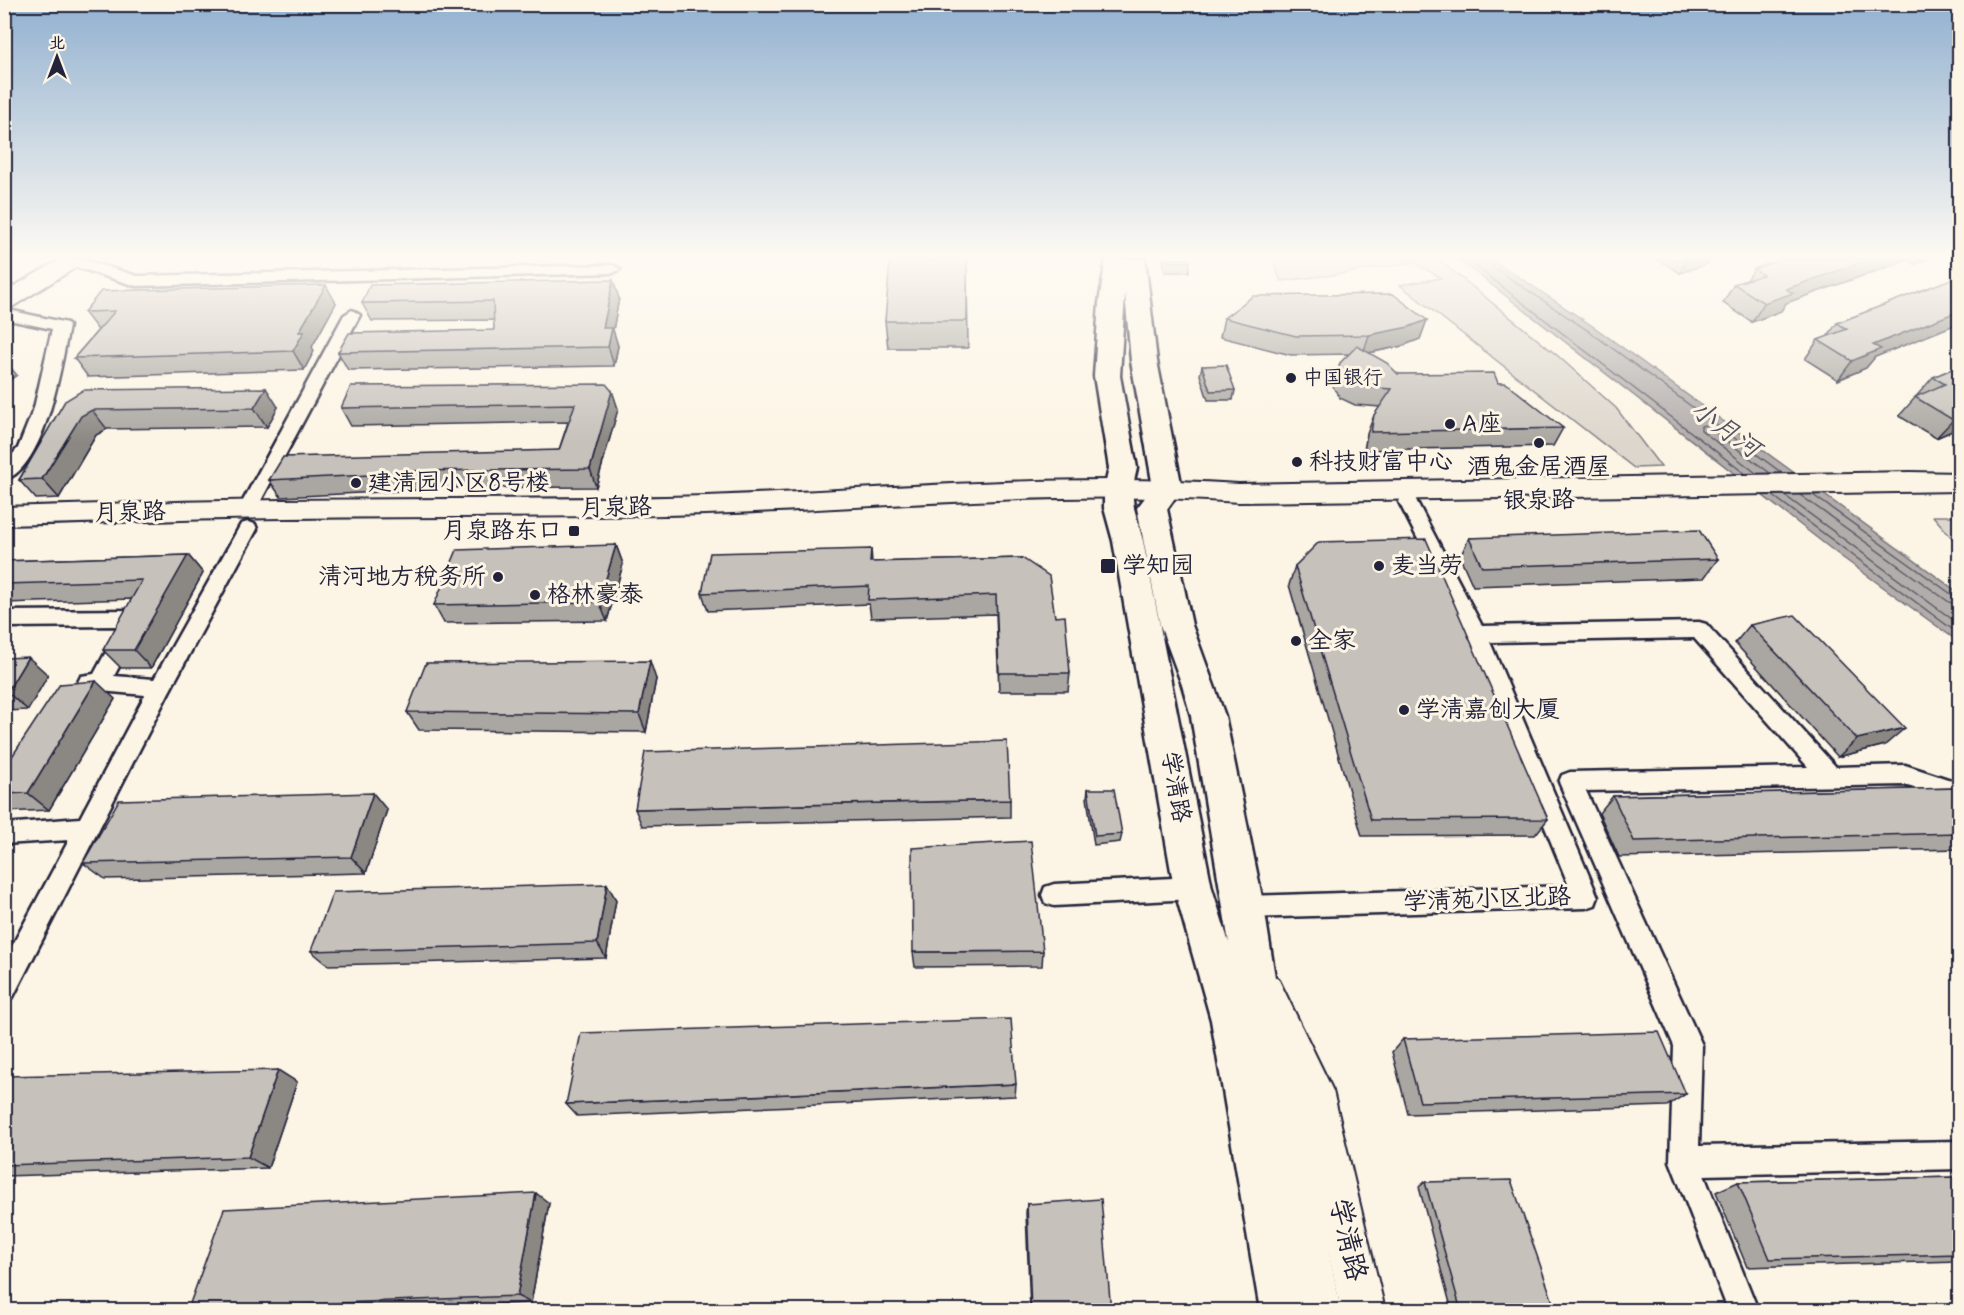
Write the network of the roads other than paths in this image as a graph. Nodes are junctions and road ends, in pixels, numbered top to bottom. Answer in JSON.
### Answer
{"nodes":[{"id":1,"x":34,"y":320,"type":"edge"},
{"id":2,"x":349,"y":320,"type":"edge"},
{"id":3,"x":1110,"y":320,"type":"edge"},
{"id":4,"x":1140,"y":320,"type":"edge"},
{"id":5,"x":4,"y":474,"type":"edge"},
{"id":6,"x":1959,"y":482,"type":"edge"},
{"id":7,"x":1872,"y":489,"type":"junction"},
{"id":8,"x":1713,"y":492,"type":"junction"},
{"id":9,"x":1959,"y":494,"type":"edge"},
{"id":10,"x":1139,"y":498,"type":"junction"},
{"id":11,"x":1408,"y":502,"type":"junction"},
{"id":12,"x":4,"y":516,"type":"edge"},
{"id":13,"x":248,"y":520,"type":"junction"},
{"id":14,"x":4,"y":534,"type":"edge"},
{"id":15,"x":4,"y":619,"type":"edge"},
{"id":16,"x":1476,"y":634,"type":"junction"},
{"id":17,"x":100,"y":682,"type":"junction"},
{"id":18,"x":160,"y":688,"type":"junction"},
{"id":19,"x":70,"y":693,"type":"edge"},
{"id":20,"x":1830,"y":776,"type":"junction"},
{"id":21,"x":1959,"y":793,"type":"edge"},
{"id":22,"x":88,"y":828,"type":"junction"},
{"id":23,"x":4,"y":834,"type":"edge"},
{"id":24,"x":1193,"y":888,"type":"junction"},
{"id":25,"x":1054,"y":895,"type":"dead end"},
{"id":26,"x":1244,"y":907,"type":"junction"},
{"id":27,"x":1255,"y":968,"type":"junction"},
{"id":28,"x":4,"y":988,"type":"edge"},
{"id":29,"x":1959,"y":1155,"type":"edge"},
{"id":30,"x":1684,"y":1161,"type":"junction"},
{"id":31,"x":1285,"y":1311,"type":"edge"},
{"id":32,"x":1317,"y":1311,"type":"edge"},
{"id":33,"x":1363,"y":1311,"type":"edge"},
{"id":34,"x":1743,"y":1311,"type":"edge"}],
"edges":[{"from":1,"to":5,"type":"street"},
{"from":2,"to":13,"type":"street"},
{"from":3,"to":10,"type":"main road","name":"学清路"},
{"from":4,"to":10,"type":"main road","name":"学清路"},
{"from":6,"to":7,"type":"main road","name":"银泉路"},
{"from":7,"to":8,"type":"main road","name":"银泉路"},
{"from":7,"to":9,"type":"main road","name":"银泉路"},
{"from":8,"to":10,"type":"main road","name":"银泉路"},
{"from":8,"to":11,"type":"main road","name":"银泉路"},
{"from":10,"to":11,"type":"main road","name":"银泉路"},
{"from":10,"to":13,"type":"main road","name":"月泉路"},
{"from":10,"to":24,"type":"main road","name":"学清路"},
{"from":10,"to":26,"type":"main road","name":"学清路"},
{"from":11,"to":16,"type":"street","name":"学清苑小区北路"},
{"from":12,"to":13,"type":"main road","name":"月泉路"},
{"from":13,"to":14,"type":"main road","name":"月泉路"},
{"from":13,"to":18,"type":"street"},
{"from":15,"to":17,"type":"street"},
{"from":16,"to":20,"type":"street"},
{"from":16,"to":26,"type":"street","name":"学清苑小区北路"},
{"from":17,"to":18,"type":"street"},
{"from":17,"to":19,"type":"street"},
{"from":18,"to":22,"type":"street"},
{"from":20,"to":21,"type":"street"},
{"from":20,"to":30,"type":"street"},
{"from":22,"to":23,"type":"street"},
{"from":22,"to":28,"type":"street"},
{"from":24,"to":25,"type":"street"},
{"from":24,"to":31,"type":"main road","name":"学清路"},
{"from":26,"to":27,"type":"main road","name":"学清路"},
{"from":27,"to":32,"type":"main road","name":"学清路"},
{"from":27,"to":33,"type":"main road","name":"学清路"},
{"from":29,"to":30,"type":"street"},
{"from":30,"to":34,"type":"street"}]}
